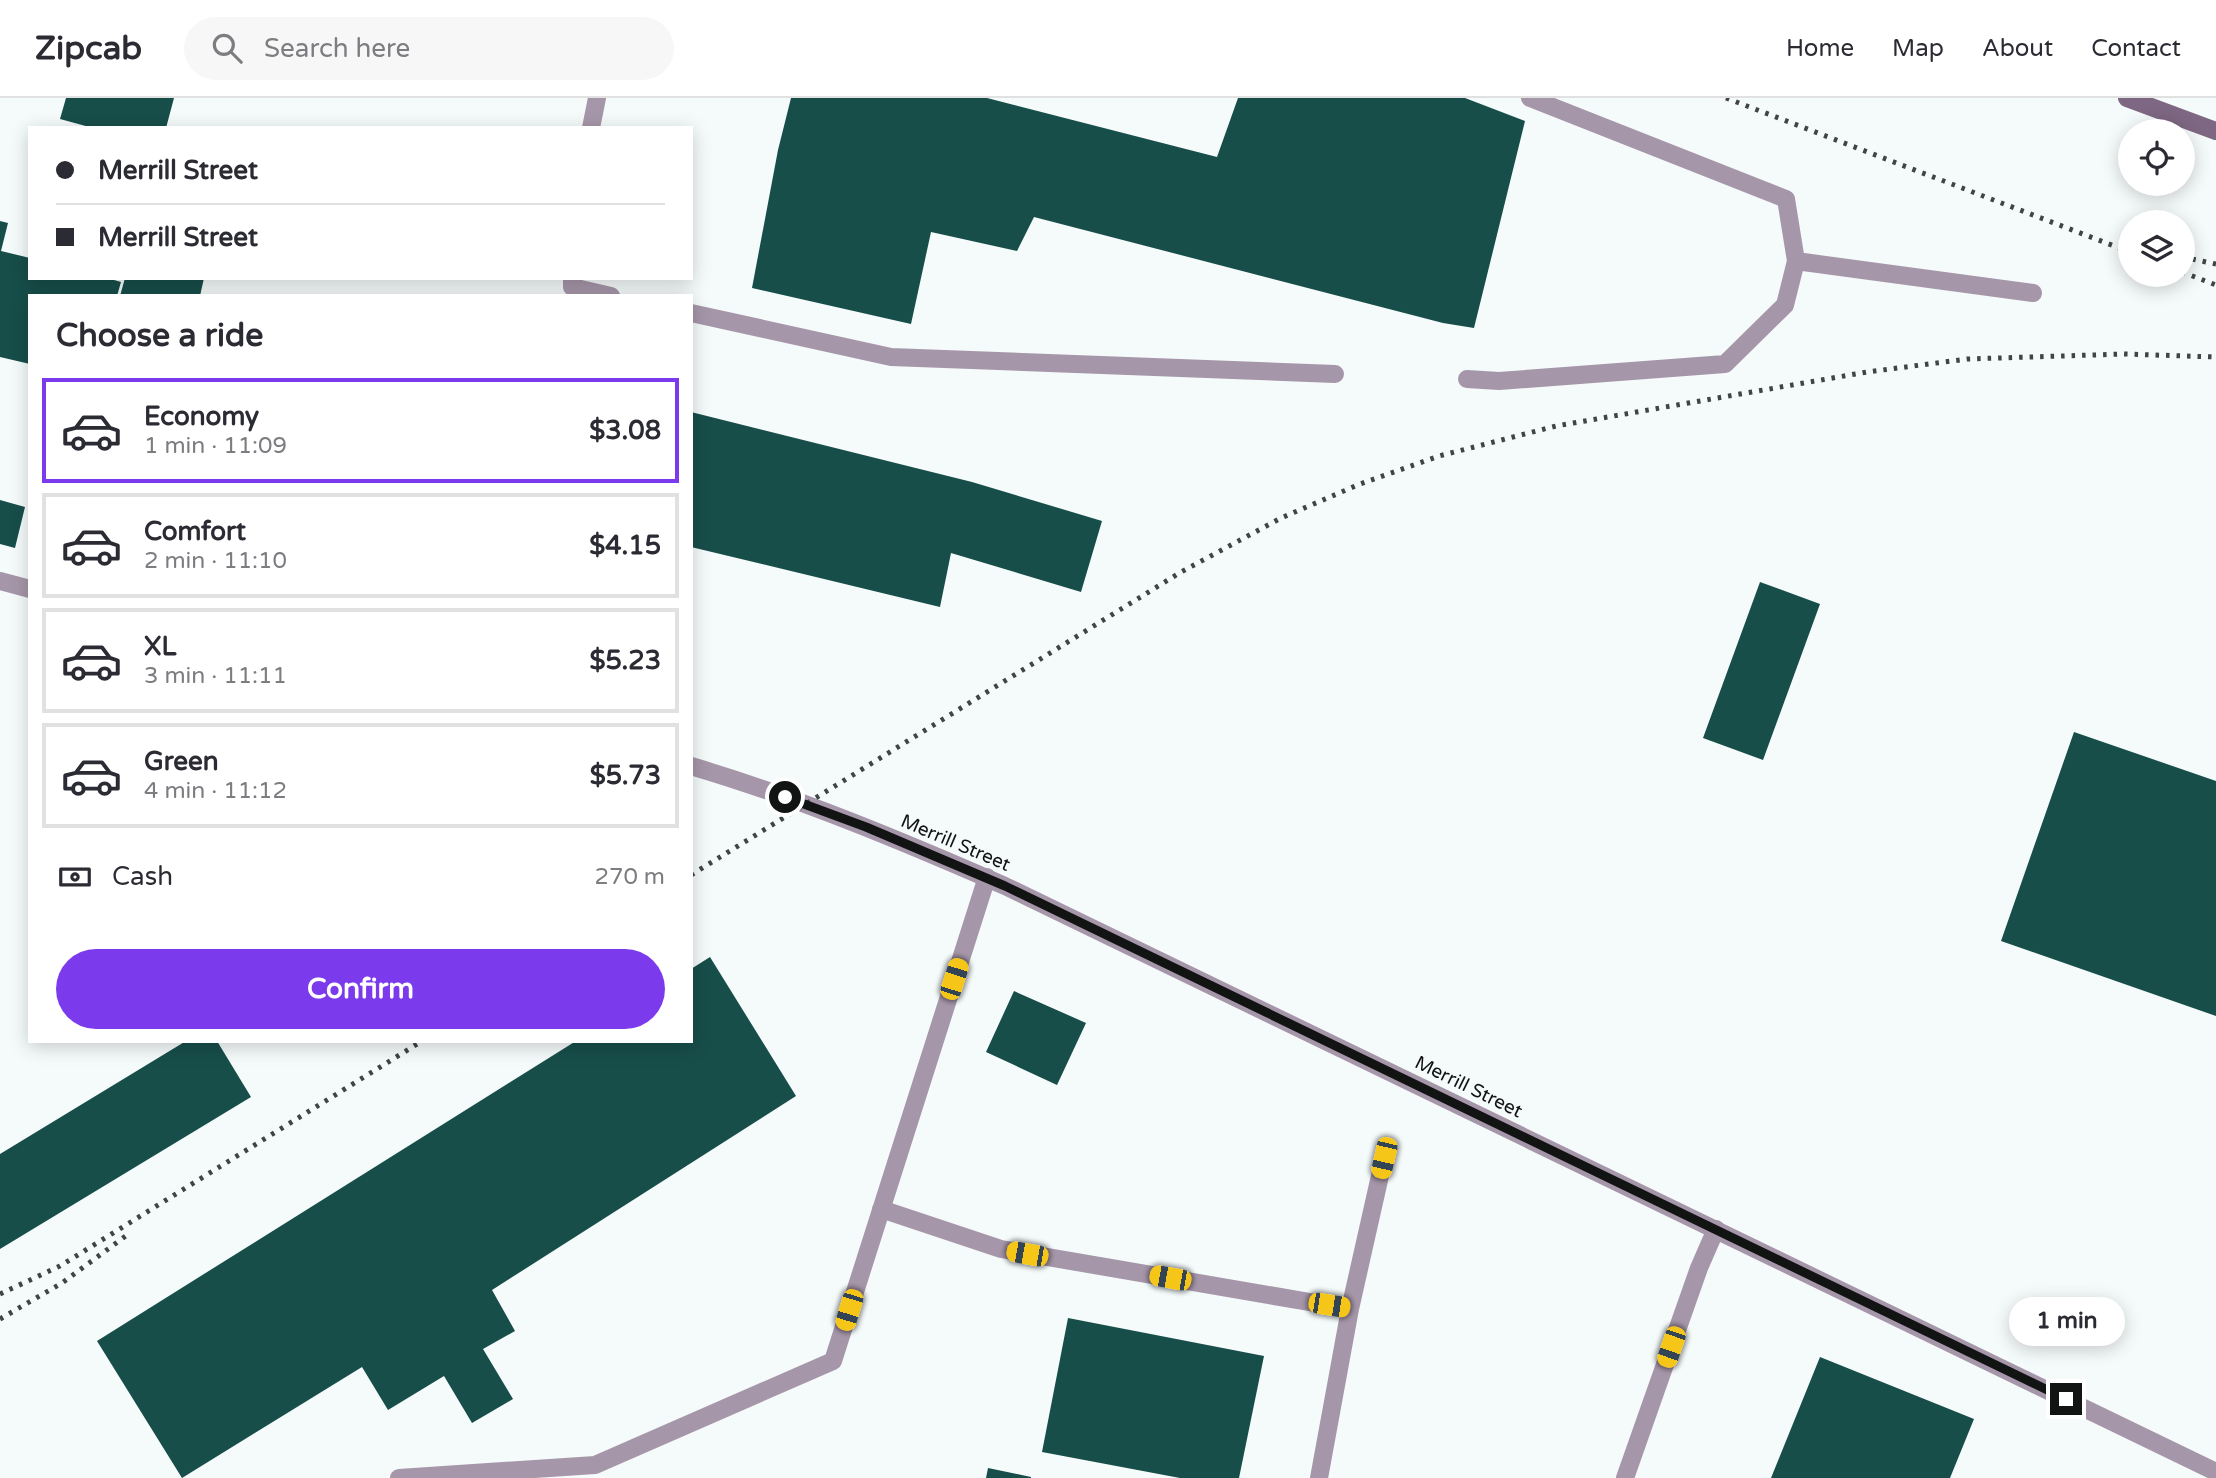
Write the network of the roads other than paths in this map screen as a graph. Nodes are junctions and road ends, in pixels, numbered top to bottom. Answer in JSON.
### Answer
{"nodes":[{"id":1,"x":597,"y":98,"type":"edge"},
{"id":2,"x":1530,"y":98,"type":"edge"},
{"id":3,"x":2136,"y":100,"type":"edge"},
{"id":4,"x":591,"y":126,"type":"edge"},
{"id":5,"x":2216,"y":131,"type":"edge"},
{"id":6,"x":1796,"y":261,"type":"junction"},
{"id":7,"x":572,"y":283,"type":"edge"},
{"id":8,"x":2033,"y":293,"type":"dead end"},
{"id":9,"x":605,"y":294,"type":"edge"},
{"id":10,"x":693,"y":313,"type":"edge"},
{"id":11,"x":1335,"y":374,"type":"dead end"},
{"id":12,"x":1467,"y":379,"type":"dead end"},
{"id":13,"x":0,"y":581,"type":"edge"},
{"id":14,"x":28,"y":588,"type":"edge"},
{"id":15,"x":693,"y":767,"type":"edge"},
{"id":16,"x":987,"y":877,"type":"junction"},
{"id":17,"x":1384,"y":1158,"type":"dead end"},
{"id":18,"x":881,"y":1209,"type":"junction"},
{"id":19,"x":1716,"y":1230,"type":"junction"},
{"id":20,"x":1350,"y":1309,"type":"junction"},
{"id":21,"x":2216,"y":1472,"type":"edge"},
{"id":22,"x":399,"y":1478,"type":"edge"},
{"id":23,"x":1319,"y":1478,"type":"edge"},
{"id":24,"x":1625,"y":1478,"type":"edge"}],
"edges":[{"from":1,"to":4,"type":"street"},
{"from":2,"to":6,"type":"street"},
{"from":3,"to":5,"type":"street"},
{"from":6,"to":8,"type":"street"},
{"from":6,"to":12,"type":"street"},
{"from":7,"to":9,"type":"street"},
{"from":10,"to":11,"type":"street"},
{"from":13,"to":14,"type":"street"},
{"from":15,"to":16,"type":"street","name":"Merrill Street"},
{"from":16,"to":18,"type":"street"},
{"from":16,"to":19,"type":"street","name":"Merrill Street"},
{"from":17,"to":20,"type":"street"},
{"from":18,"to":20,"type":"street"},
{"from":18,"to":22,"type":"street"},
{"from":19,"to":21,"type":"street","name":"Merrill Street"},
{"from":19,"to":24,"type":"street"},
{"from":20,"to":23,"type":"street"}]}
